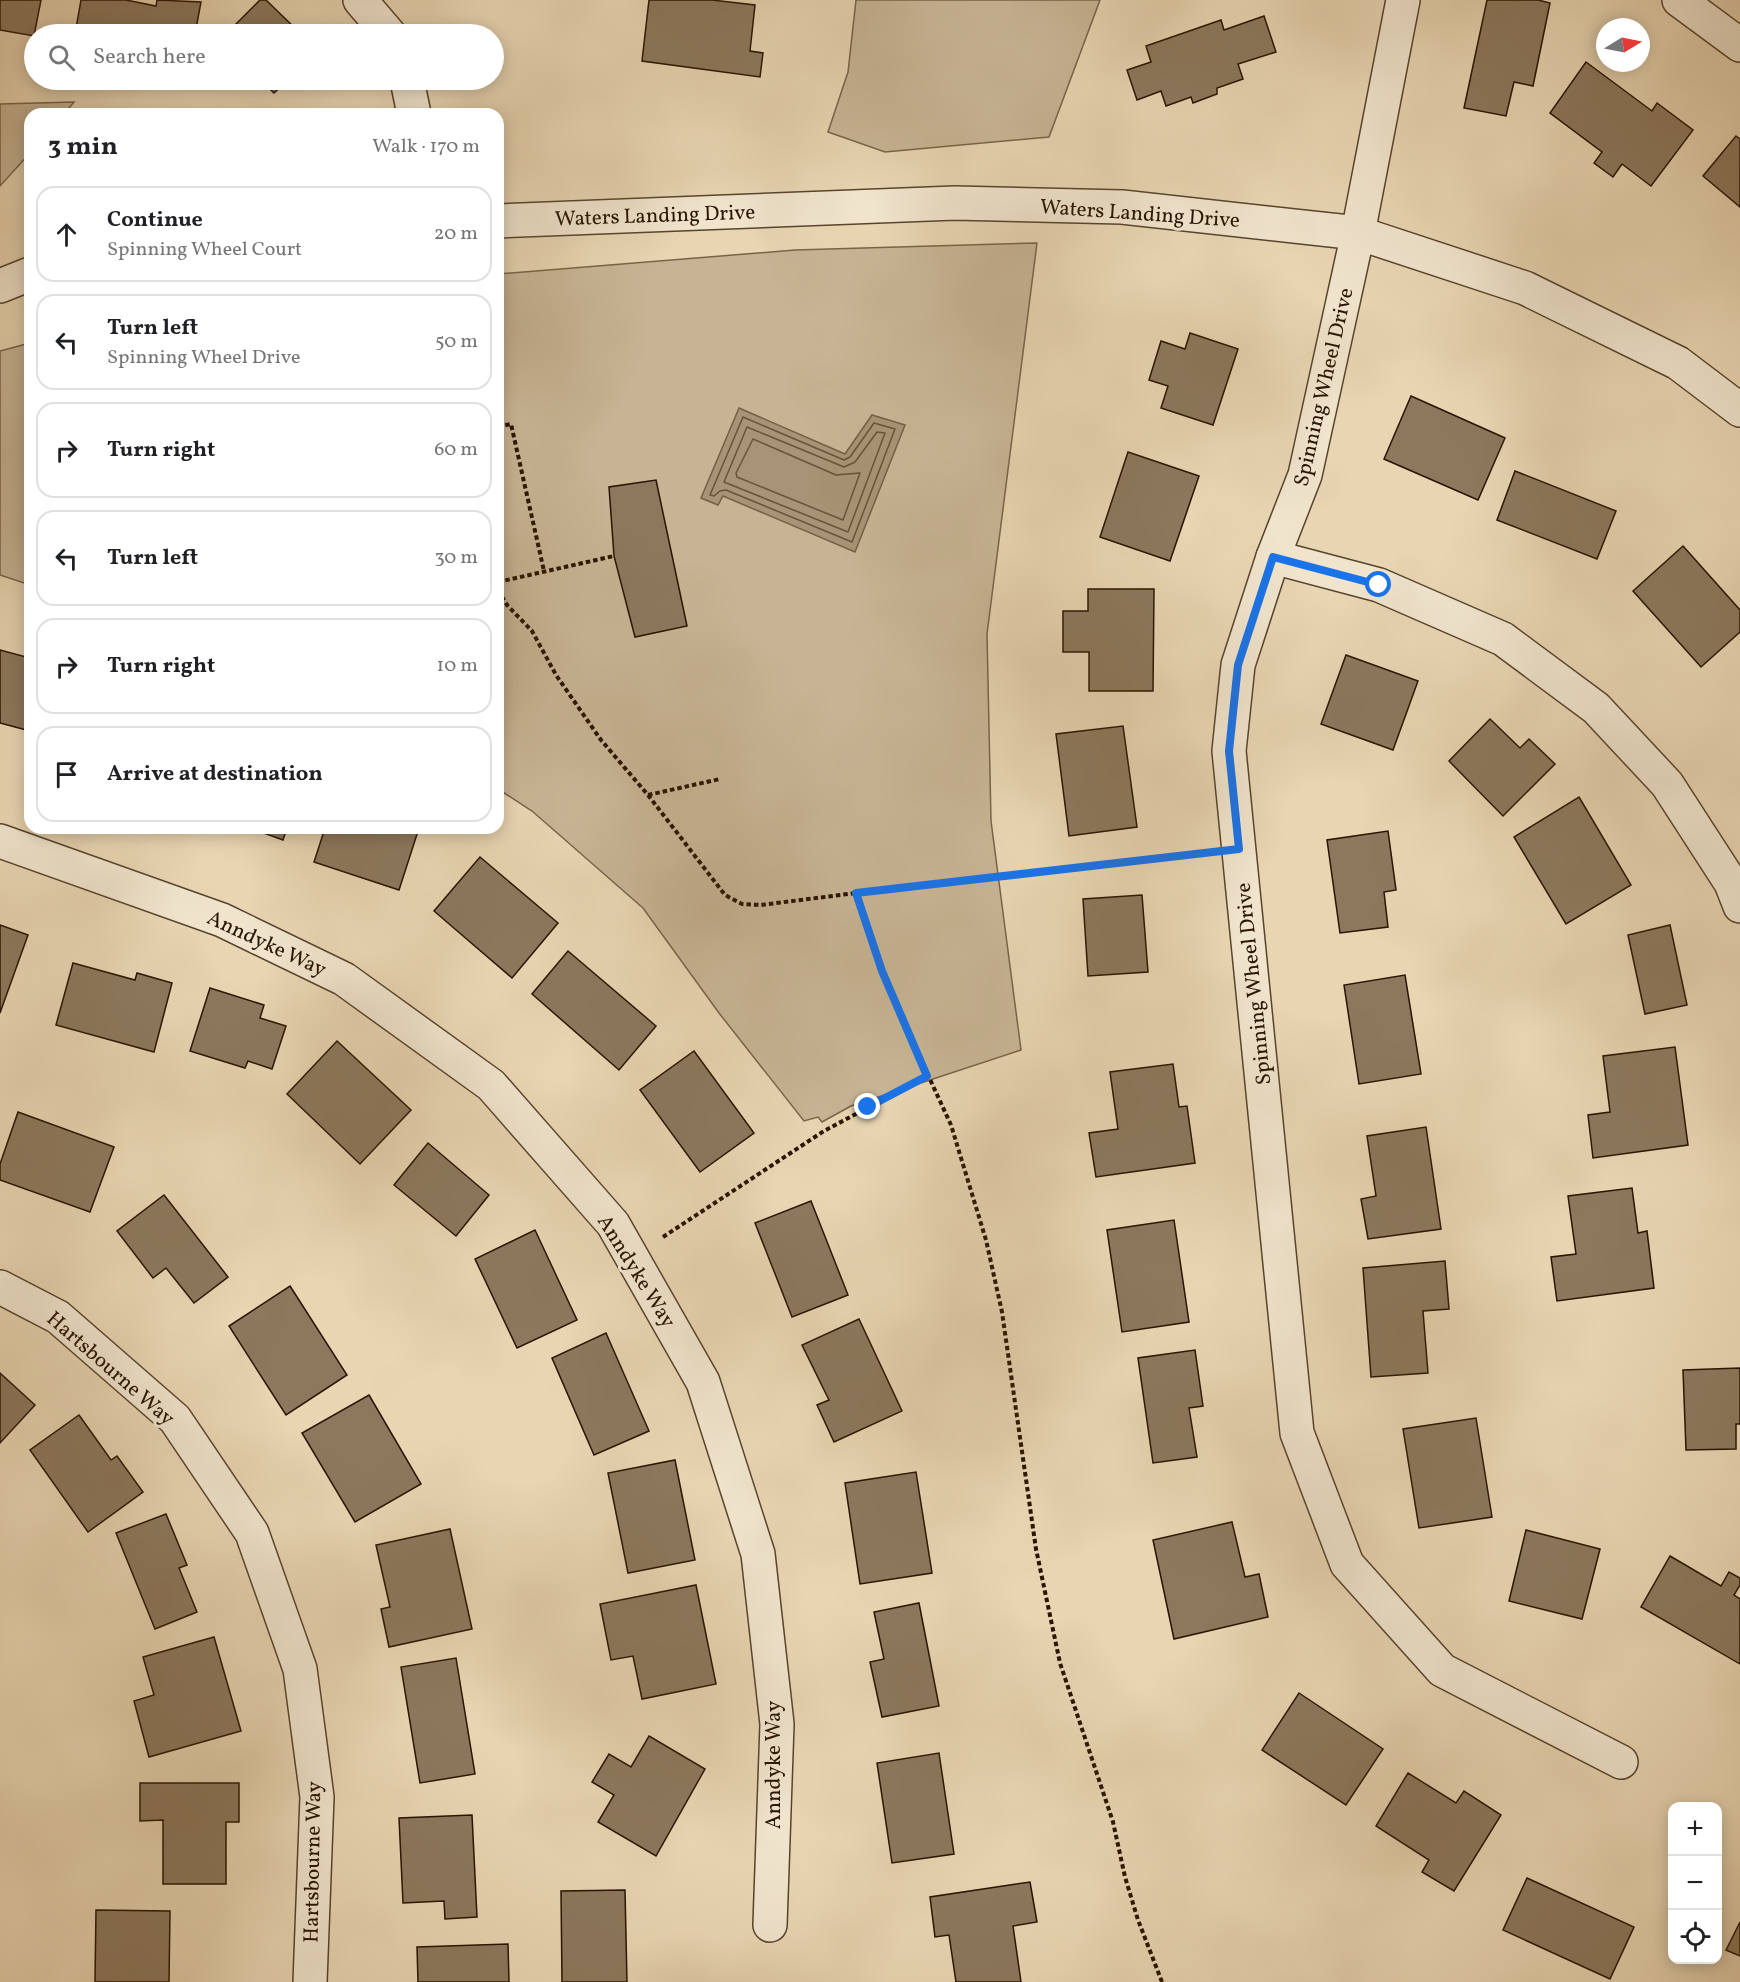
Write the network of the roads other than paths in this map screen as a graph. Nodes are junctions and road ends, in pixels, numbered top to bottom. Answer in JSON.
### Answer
{"nodes":[{"id":1,"x":360,"y":0,"type":"edge"},
{"id":2,"x":1403,"y":0,"type":"edge"},
{"id":3,"x":1679,"y":0,"type":"edge"},
{"id":4,"x":380,"y":24,"type":"edge"},
{"id":5,"x":1740,"y":45,"type":"edge"},
{"id":6,"x":409,"y":90,"type":"edge"},
{"id":7,"x":413,"y":108,"type":"edge"},
{"id":8,"x":504,"y":221,"type":"edge"},
{"id":9,"x":1358,"y":233,"type":"junction"},
{"id":10,"x":24,"y":276,"type":"edge"},
{"id":11,"x":0,"y":286,"type":"edge"},
{"id":12,"x":1740,"y":410,"type":"edge"},
{"id":13,"x":1273,"y":557,"type":"junction"},
{"id":14,"x":0,"y":841,"type":"edge"},
{"id":15,"x":1740,"y":906,"type":"edge"},
{"id":16,"x":0,"y":1287,"type":"edge"},
{"id":17,"x":1621,"y":1762,"type":"dead end"},
{"id":18,"x":770,"y":1925,"type":"dead end"},
{"id":19,"x":310,"y":1982,"type":"edge"}],
"edges":[{"from":1,"to":4,"type":"street"},
{"from":2,"to":9,"type":"street","name":"Spinning Wheel Drive"},
{"from":3,"to":5,"type":"street"},
{"from":6,"to":7,"type":"street"},
{"from":8,"to":9,"type":"street","name":"Waters Landing Drive"},
{"from":9,"to":12,"type":"street","name":"Waters Landing Drive"},
{"from":9,"to":13,"type":"street","name":"Spinning Wheel Drive"},
{"from":10,"to":11,"type":"street"},
{"from":13,"to":15,"type":"street"},
{"from":13,"to":17,"type":"street","name":"Spinning Wheel Drive"},
{"from":14,"to":18,"type":"street","name":"Anndyke Way"},
{"from":16,"to":19,"type":"street","name":"Hartsbourne Way"}]}
